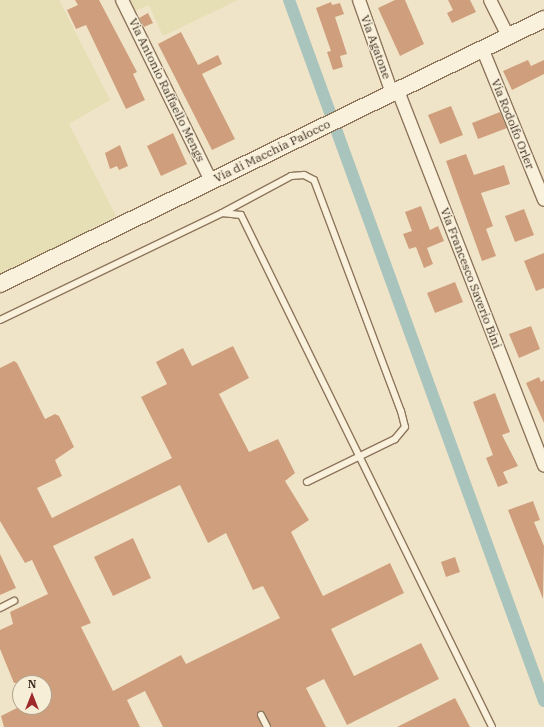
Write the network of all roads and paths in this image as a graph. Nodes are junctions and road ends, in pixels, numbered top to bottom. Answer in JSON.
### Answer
{"nodes":[{"id":1,"x":122,"y":0,"type":"edge"},
{"id":2,"x":359,"y":0,"type":"edge"},
{"id":3,"x":490,"y":0,"type":"edge"},
{"id":4,"x":544,"y":18,"type":"edge"},
{"id":5,"x":508,"y":36,"type":"junction"},
{"id":6,"x":482,"y":48,"type":"junction"},
{"id":7,"x":395,"y":92,"type":"junction"},
{"id":8,"x":211,"y":181,"type":"junction"},
{"id":9,"x":544,"y":200,"type":"edge"},
{"id":10,"x":222,"y":213,"type":"junction"},
{"id":11,"x":0,"y":284,"type":"edge"},
{"id":12,"x":0,"y":320,"type":"edge"},
{"id":13,"x":360,"y":456,"type":"junction"},
{"id":14,"x":544,"y":466,"type":"edge"},
{"id":15,"x":307,"y":482,"type":"dead end"},
{"id":16,"x":14,"y":601,"type":"dead end"},
{"id":17,"x":0,"y":608,"type":"edge"},
{"id":18,"x":261,"y":715,"type":"dead end"},
{"id":19,"x":267,"y":727,"type":"edge"},
{"id":20,"x":492,"y":727,"type":"edge"}],
"edges":[{"from":1,"to":8,"type":"street","name":"Via Antonio Raffaello Mengs"},
{"from":2,"to":7,"type":"street","name":"Via Agatone"},
{"from":3,"to":5,"type":"street"},
{"from":4,"to":5,"type":"street","name":"Via di Macchia Palocco"},
{"from":5,"to":6,"type":"street","name":"Via di Macchia Palocco"},
{"from":6,"to":7,"type":"street","name":"Via di Macchia Palocco"},
{"from":6,"to":9,"type":"street","name":"Via Rodolfo Orler"},
{"from":7,"to":8,"type":"street","name":"Via di Macchia Palocco"},
{"from":7,"to":14,"type":"street","name":"Via Francesco Saverio Bini"},
{"from":8,"to":11,"type":"street","name":"Via di Macchia Palocco"},
{"from":10,"to":12,"type":"lane"},
{"from":10,"to":13,"type":"lane"},
{"from":10,"to":13,"type":"lane"},
{"from":13,"to":15,"type":"lane"},
{"from":13,"to":20,"type":"lane"},
{"from":16,"to":17,"type":"lane"},
{"from":18,"to":19,"type":"lane"}]}
